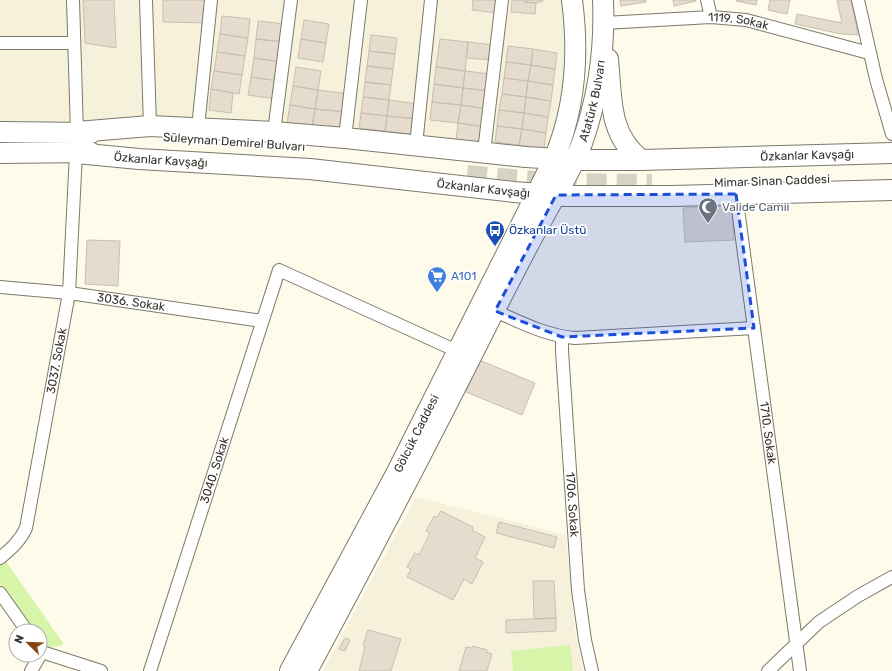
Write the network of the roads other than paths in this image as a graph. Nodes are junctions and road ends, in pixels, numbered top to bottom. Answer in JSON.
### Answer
{"nodes":[{"id":1,"x":73,"y":0,"type":"edge"},
{"id":2,"x":146,"y":0,"type":"edge"},
{"id":3,"x":211,"y":0,"type":"edge"},
{"id":4,"x":291,"y":0,"type":"edge"},
{"id":5,"x":361,"y":0,"type":"edge"},
{"id":6,"x":431,"y":0,"type":"edge"},
{"id":7,"x":502,"y":0,"type":"edge"},
{"id":8,"x":572,"y":0,"type":"edge"},
{"id":9,"x":603,"y":0,"type":"edge"},
{"id":10,"x":707,"y":0,"type":"edge"},
{"id":11,"x":858,"y":0,"type":"edge"},
{"id":12,"x":711,"y":17,"type":"junction"},
{"id":13,"x":604,"y":23,"type":"junction"},
{"id":14,"x":74,"y":42,"type":"junction"},
{"id":15,"x":0,"y":43,"type":"edge"},
{"id":16,"x":869,"y":53,"type":"junction"},
{"id":17,"x":150,"y":126,"type":"junction"},
{"id":18,"x":198,"y":128,"type":"junction"},
{"id":19,"x":0,"y":132,"type":"edge"},
{"id":20,"x":77,"y":132,"type":"junction"},
{"id":21,"x":274,"y":132,"type":"junction"},
{"id":22,"x":892,"y":134,"type":"edge"},
{"id":23,"x":345,"y":138,"type":"junction"},
{"id":24,"x":416,"y":145,"type":"junction"},
{"id":25,"x":484,"y":152,"type":"junction"},
{"id":26,"x":0,"y":153,"type":"edge"},
{"id":27,"x":76,"y":153,"type":"junction"},
{"id":28,"x":892,"y":153,"type":"edge"},
{"id":29,"x":554,"y":159,"type":"junction"},
{"id":30,"x":574,"y":160,"type":"junction"},
{"id":31,"x":892,"y":165,"type":"edge"},
{"id":32,"x":648,"y":172,"type":"junction"},
{"id":33,"x":892,"y":177,"type":"edge"},
{"id":34,"x":892,"y":190,"type":"edge"},
{"id":35,"x":547,"y":194,"type":"junction"},
{"id":36,"x":736,"y":194,"type":"junction"},
{"id":37,"x":0,"y":287,"type":"edge"},
{"id":38,"x":69,"y":293,"type":"junction"},
{"id":39,"x":494,"y":311,"type":"junction"},
{"id":40,"x":262,"y":321,"type":"junction"},
{"id":41,"x":754,"y":328,"type":"junction"},
{"id":42,"x":562,"y":337,"type":"junction"},
{"id":43,"x":457,"y":352,"type":"junction"},
{"id":44,"x":0,"y":558,"type":"edge"},
{"id":45,"x":892,"y":577,"type":"edge"},
{"id":46,"x":0,"y":593,"type":"edge"},
{"id":47,"x":22,"y":623,"type":"edge"},
{"id":48,"x":796,"y":644,"type":"junction"},
{"id":49,"x":48,"y":652,"type":"edge"},
{"id":50,"x":101,"y":671,"type":"edge"},
{"id":51,"x":150,"y":671,"type":"edge"},
{"id":52,"x":290,"y":671,"type":"edge"},
{"id":53,"x":307,"y":671,"type":"edge"},
{"id":54,"x":592,"y":671,"type":"edge"},
{"id":55,"x":768,"y":671,"type":"edge"},
{"id":56,"x":800,"y":671,"type":"edge"}],
"edges":[{"from":1,"to":14,"type":"street"},
{"from":2,"to":17,"type":"street"},
{"from":3,"to":18,"type":"street"},
{"from":4,"to":21,"type":"street"},
{"from":5,"to":23,"type":"street"},
{"from":6,"to":24,"type":"street"},
{"from":7,"to":25,"type":"street"},
{"from":8,"to":29,"type":"main road","name":"Atatürk Bulvarı"},
{"from":9,"to":13,"type":"main road","name":"Atatürk Bulvarı"},
{"from":10,"to":12,"type":"street"},
{"from":11,"to":16,"type":"street"},
{"from":12,"to":13,"type":"street","name":"1119. Sokak"},
{"from":12,"to":16,"type":"street","name":"1119. Sokak"},
{"from":13,"to":30,"type":"main road","name":"Atatürk Bulvarı"},
{"from":13,"to":32,"type":"main road"},
{"from":14,"to":15,"type":"street"},
{"from":14,"to":20,"type":"street"},
{"from":16,"to":22,"type":"street"},
{"from":17,"to":18,"type":"main road","name":"Özkanlar Kavşağı"},
{"from":17,"to":20,"type":"main road","name":"Özkanlar Kavşağı"},
{"from":18,"to":21,"type":"main road","name":"Özkanlar Kavşağı"},
{"from":19,"to":20,"type":"main road","name":"Süleyman Demirel Bulvarı"},
{"from":20,"to":27,"type":"main road","name":"Süleyman Demirel Bulvarı"},
{"from":21,"to":23,"type":"main road","name":"Özkanlar Kavşağı"},
{"from":23,"to":24,"type":"main road","name":"Özkanlar Kavşağı"},
{"from":24,"to":25,"type":"main road","name":"Özkanlar Kavşağı"},
{"from":25,"to":29,"type":"main road","name":"Özkanlar Kavşağı"},
{"from":26,"to":27,"type":"main road"},
{"from":27,"to":35,"type":"main road","name":"Özkanlar Kavşağı"},
{"from":27,"to":38,"type":"street","name":"3037. Sokak"},
{"from":28,"to":32,"type":"main road","name":"Özkanlar Kavşağı"},
{"from":29,"to":30,"type":"main road","name":"Özkanlar Kavşağı"},
{"from":29,"to":35,"type":"main road","name":"Atatürk Bulvarı"},
{"from":30,"to":32,"type":"main road","name":"Özkanlar Kavşağı"},
{"from":30,"to":35,"type":"main road","name":"Atatürk Bulvarı"},
{"from":31,"to":32,"type":"main road","name":"Mimar Sinan Caddesi"},
{"from":32,"to":33,"type":"main road","name":"Mimar Sinan Caddesi"},
{"from":34,"to":36,"type":"main road","name":"Özkanlar Kavşağı"},
{"from":35,"to":36,"type":"main road","name":"Özkanlar Kavşağı"},
{"from":35,"to":39,"type":"main road","name":"Gölcük Caddesi"},
{"from":35,"to":43,"type":"main road","name":"Gölcük Caddesi"},
{"from":36,"to":41,"type":"street","name":"1710. Sokak"},
{"from":37,"to":38,"type":"street","name":"3036. Sokak"},
{"from":38,"to":40,"type":"street","name":"3036. Sokak"},
{"from":38,"to":44,"type":"street","name":"3037. Sokak"},
{"from":39,"to":42,"type":"street"},
{"from":39,"to":53,"type":"main road","name":"Gölcük Caddesi"},
{"from":40,"to":43,"type":"street","name":"3040. Sokak"},
{"from":40,"to":51,"type":"street","name":"3040. Sokak"},
{"from":41,"to":42,"type":"street"},
{"from":41,"to":48,"type":"street","name":"1710. Sokak"},
{"from":42,"to":54,"type":"street","name":"1706. Sokak"},
{"from":43,"to":52,"type":"main road","name":"Gölcük Caddesi"},
{"from":45,"to":48,"type":"street"},
{"from":46,"to":47,"type":"street"},
{"from":48,"to":55,"type":"street"},
{"from":48,"to":56,"type":"street","name":"1710. Sokak"},
{"from":49,"to":50,"type":"street"}]}
